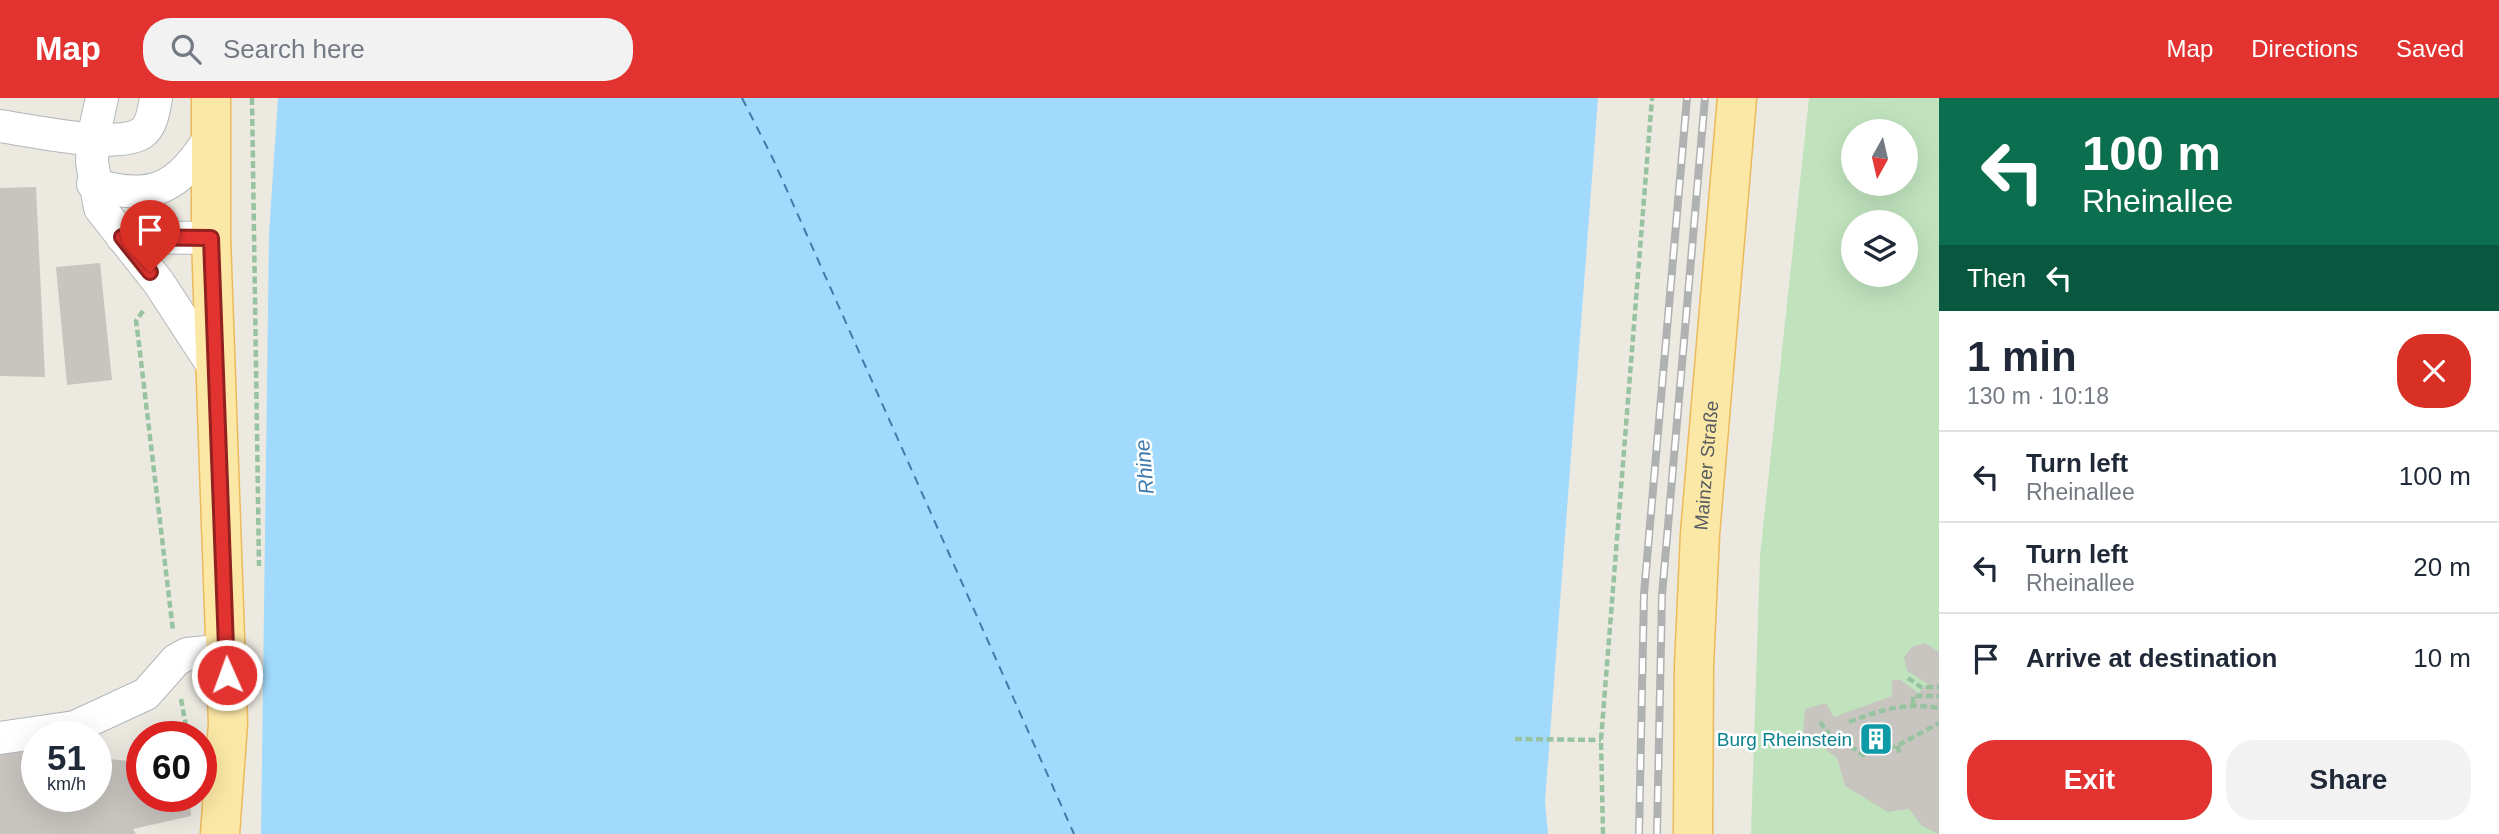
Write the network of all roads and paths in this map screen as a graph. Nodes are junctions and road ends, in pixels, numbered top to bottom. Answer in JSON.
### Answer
{"nodes":[{"id":1,"x":102,"y":98,"type":"edge"},
{"id":2,"x":156,"y":98,"type":"edge"},
{"id":3,"x":211,"y":98,"type":"edge"},
{"id":4,"x":252,"y":98,"type":"edge"},
{"id":5,"x":1652,"y":98,"type":"edge"},
{"id":6,"x":1737,"y":98,"type":"edge"},
{"id":7,"x":0,"y":126,"type":"edge"},
{"id":8,"x":210,"y":137,"type":"junction"},
{"id":9,"x":93,"y":138,"type":"junction"},
{"id":10,"x":93,"y":184,"type":"junction"},
{"id":11,"x":122,"y":237,"type":"junction"},
{"id":12,"x":211,"y":238,"type":"junction"},
{"id":13,"x":159,"y":283,"type":"junction"},
{"id":14,"x":218,"y":374,"type":"junction"},
{"id":15,"x":258,"y":573,"type":"dead end"},
{"id":16,"x":226,"y":650,"type":"junction"},
{"id":17,"x":176,"y":660,"type":"junction"},
{"id":18,"x":1908,"y":678,"type":"dead end"},
{"id":19,"x":1939,"y":687,"type":"edge"},
{"id":20,"x":1939,"y":696,"type":"edge"},
{"id":21,"x":1913,"y":704,"type":"junction"},
{"id":22,"x":1939,"y":708,"type":"edge"},
{"id":23,"x":186,"y":721,"type":"edge"},
{"id":24,"x":1820,"y":722,"type":"dead end"},
{"id":25,"x":1849,"y":722,"type":"dead end"},
{"id":26,"x":1939,"y":723,"type":"edge"},
{"id":27,"x":0,"y":738,"type":"edge"},
{"id":28,"x":1515,"y":739,"type":"dead end"},
{"id":29,"x":1601,"y":740,"type":"junction"},
{"id":30,"x":1897,"y":746,"type":"junction"},
{"id":31,"x":1900,"y":754,"type":"dead end"},
{"id":32,"x":220,"y":834,"type":"edge"},
{"id":33,"x":1603,"y":834,"type":"edge"},
{"id":34,"x":1693,"y":834,"type":"edge"}],
"edges":[{"from":1,"to":9,"type":"street"},
{"from":2,"to":9,"type":"street"},
{"from":3,"to":8,"type":"main road"},
{"from":4,"to":15,"type":"path"},
{"from":5,"to":29,"type":"path"},
{"from":6,"to":34,"type":"main road","name":"Mainzer Straße"},
{"from":7,"to":9,"type":"street"},
{"from":8,"to":10,"type":"street"},
{"from":8,"to":12,"type":"main road"},
{"from":9,"to":10,"type":"street"},
{"from":10,"to":11,"type":"street"},
{"from":11,"to":12,"type":"street"},
{"from":11,"to":13,"type":"street"},
{"from":12,"to":14,"type":"main road"},
{"from":13,"to":14,"type":"street"},
{"from":13,"to":17,"type":"path"},
{"from":14,"to":16,"type":"main road"},
{"from":16,"to":17,"type":"street"},
{"from":16,"to":32,"type":"main road"},
{"from":17,"to":23,"type":"path"},
{"from":17,"to":27,"type":"street"},
{"from":18,"to":19,"type":"path"},
{"from":20,"to":21,"type":"path"},
{"from":21,"to":22,"type":"path"},
{"from":21,"to":25,"type":"path"},
{"from":24,"to":30,"type":"path"},
{"from":26,"to":30,"type":"path"},
{"from":28,"to":29,"type":"path"},
{"from":29,"to":33,"type":"path"},
{"from":30,"to":31,"type":"path"}]}
